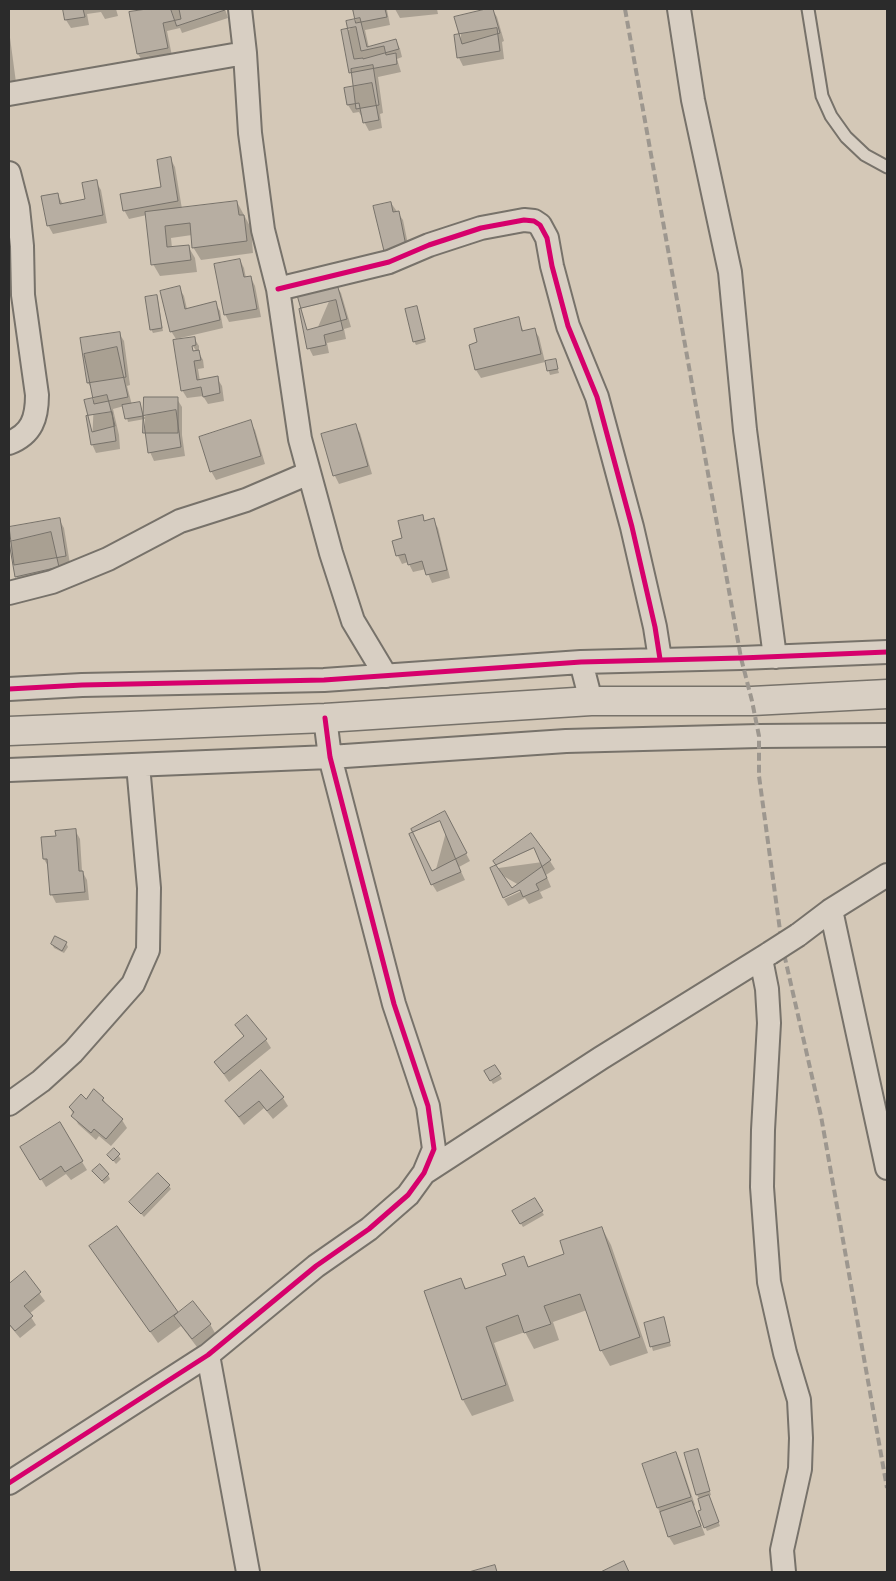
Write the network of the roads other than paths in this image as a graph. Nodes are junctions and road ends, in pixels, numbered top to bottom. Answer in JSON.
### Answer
{"nodes":[{"id":1,"x":240,"y":9,"type":"edge"},
{"id":2,"x":678,"y":9,"type":"edge"},
{"id":3,"x":808,"y":9,"type":"edge"},
{"id":4,"x":245,"y":53,"type":"junction"},
{"id":5,"x":9,"y":94,"type":"edge"},
{"id":6,"x":887,"y":167,"type":"edge"},
{"id":7,"x":9,"y":173,"type":"edge"},
{"id":8,"x":278,"y":288,"type":"junction"},
{"id":9,"x":9,"y":443,"type":"edge"},
{"id":10,"x":309,"y":473,"type":"junction"},
{"id":11,"x":9,"y":593,"type":"edge"},
{"id":12,"x":887,"y":652,"type":"edge"},
{"id":13,"x":776,"y":657,"type":"junction"},
{"id":14,"x":660,"y":659,"type":"junction"},
{"id":15,"x":581,"y":662,"type":"junction"},
{"id":16,"x":386,"y":676,"type":"junction"},
{"id":17,"x":9,"y":689,"type":"edge"},
{"id":18,"x":887,"y":694,"type":"edge"},
{"id":19,"x":591,"y":701,"type":"junction"},
{"id":20,"x":325,"y":718,"type":"junction"},
{"id":21,"x":9,"y":731,"type":"edge"},
{"id":22,"x":887,"y":735,"type":"edge"},
{"id":23,"x":330,"y":757,"type":"junction"},
{"id":24,"x":138,"y":765,"type":"junction"},
{"id":25,"x":9,"y":770,"type":"edge"},
{"id":26,"x":887,"y":874,"type":"edge"},
{"id":27,"x":831,"y":910,"type":"junction"},
{"id":28,"x":766,"y":956,"type":"junction"},
{"id":29,"x":9,"y":1104,"type":"edge"},
{"id":30,"x":887,"y":1168,"type":"edge"},
{"id":31,"x":424,"y":1173,"type":"junction"},
{"id":32,"x":208,"y":1354,"type":"junction"},
{"id":33,"x":9,"y":1483,"type":"edge"},
{"id":34,"x":248,"y":1572,"type":"edge"},
{"id":35,"x":784,"y":1572,"type":"edge"}],
"edges":[{"from":1,"to":4,"type":"street"},
{"from":2,"to":13,"type":"street"},
{"from":3,"to":6,"type":"lane"},
{"from":4,"to":5,"type":"street"},
{"from":4,"to":8,"type":"street"},
{"from":7,"to":9,"type":"street"},
{"from":8,"to":10,"type":"street"},
{"from":8,"to":14,"type":"street"},
{"from":10,"to":11,"type":"street"},
{"from":10,"to":16,"type":"street"},
{"from":12,"to":13,"type":"street"},
{"from":13,"to":14,"type":"street"},
{"from":14,"to":15,"type":"street"},
{"from":15,"to":16,"type":"street"},
{"from":15,"to":19,"type":"street"},
{"from":16,"to":17,"type":"street"},
{"from":18,"to":19,"type":"main road"},
{"from":19,"to":20,"type":"main road"},
{"from":20,"to":21,"type":"main road"},
{"from":20,"to":23,"type":"street"},
{"from":22,"to":23,"type":"street"},
{"from":23,"to":24,"type":"street"},
{"from":23,"to":31,"type":"street"},
{"from":24,"to":25,"type":"street"},
{"from":24,"to":29,"type":"street"},
{"from":26,"to":27,"type":"street"},
{"from":27,"to":28,"type":"street","bridge":true},
{"from":27,"to":30,"type":"street"},
{"from":28,"to":31,"type":"street"},
{"from":28,"to":35,"type":"street"},
{"from":31,"to":32,"type":"street"},
{"from":32,"to":33,"type":"street"},
{"from":32,"to":34,"type":"street"}]}
